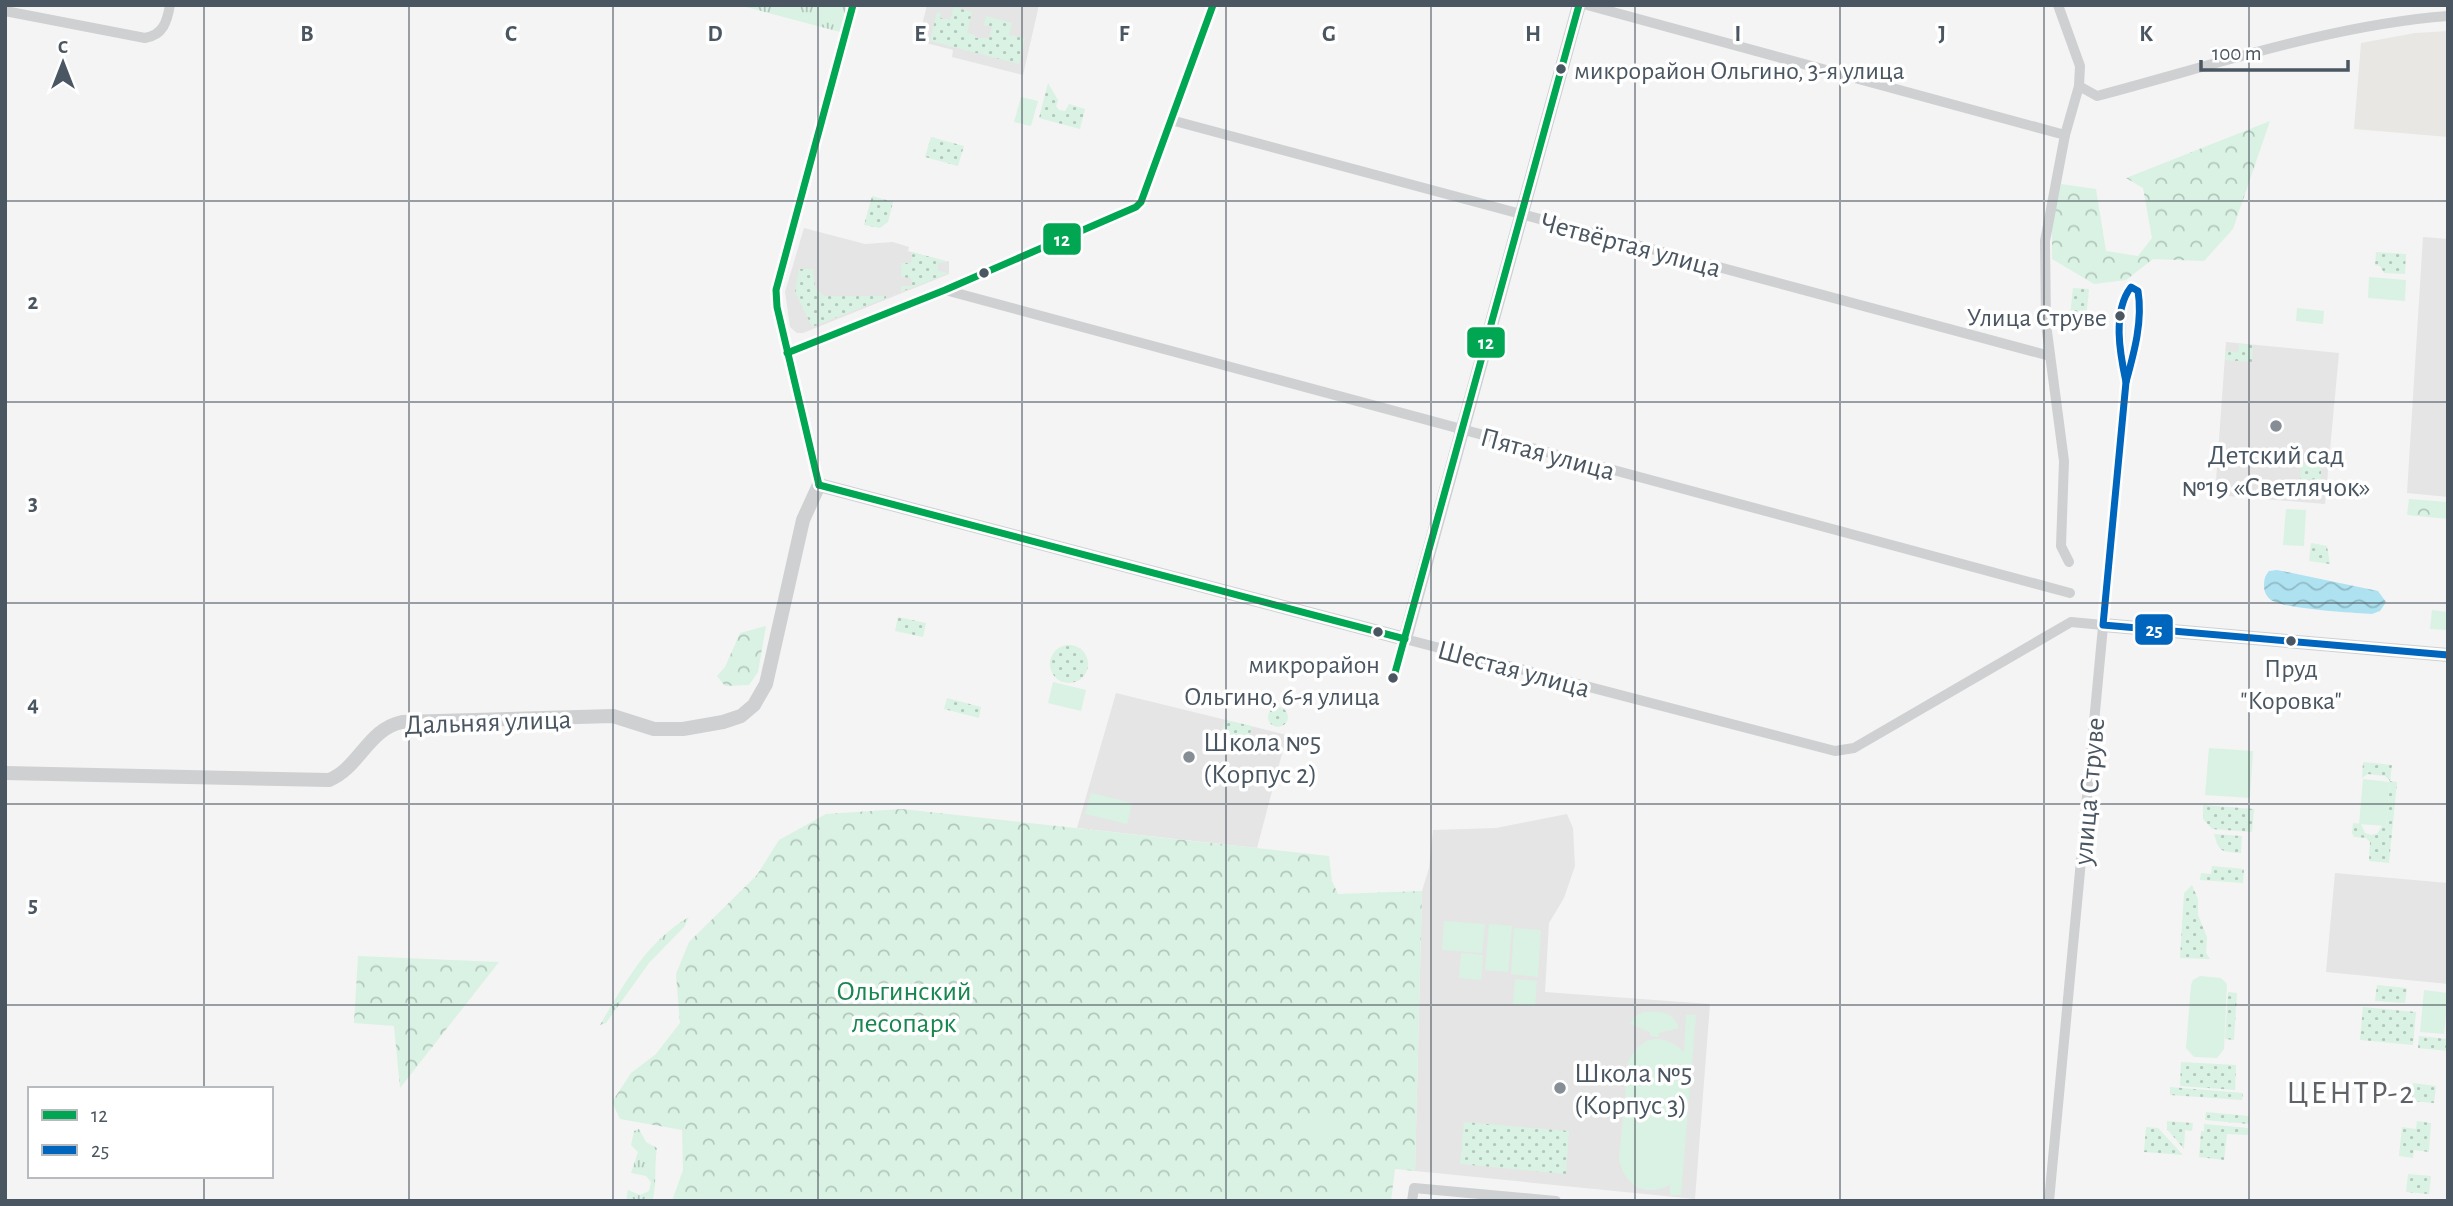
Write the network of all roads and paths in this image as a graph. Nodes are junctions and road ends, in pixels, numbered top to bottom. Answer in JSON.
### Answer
{"nodes":[{"id":1,"x":170,"y":5,"type":"edge"},
{"id":2,"x":853,"y":5,"type":"edge"},
{"id":3,"x":1213,"y":5,"type":"edge"},
{"id":4,"x":1579,"y":5,"type":"edge"},
{"id":5,"x":1587,"y":5,"type":"edge"},
{"id":6,"x":2058,"y":5,"type":"edge"},
{"id":7,"x":5,"y":11,"type":"edge"},
{"id":8,"x":2448,"y":16,"type":"edge"},
{"id":9,"x":2079,"y":86,"type":"junction"},
{"id":10,"x":1171,"y":120,"type":"junction"},
{"id":11,"x":2065,"y":135,"type":"junction"},
{"id":12,"x":1522,"y":214,"type":"junction"},
{"id":13,"x":946,"y":290,"type":"junction"},
{"id":14,"x":787,"y":353,"type":"junction"},
{"id":15,"x":2050,"y":356,"type":"junction"},
{"id":16,"x":2126,"y":382,"type":"junction"},
{"id":17,"x":1462,"y":429,"type":"junction"},
{"id":18,"x":818,"y":485,"type":"junction"},
{"id":19,"x":2069,"y":562,"type":"dead end"},
{"id":20,"x":2070,"y":593,"type":"dead end"},
{"id":21,"x":2103,"y":625,"type":"junction"},
{"id":22,"x":1405,"y":639,"type":"junction"},
{"id":23,"x":2448,"y":655,"type":"edge"},
{"id":24,"x":5,"y":773,"type":"edge"},
{"id":25,"x":1412,"y":1201,"type":"edge"},
{"id":26,"x":1556,"y":1201,"type":"edge"},
{"id":27,"x":2049,"y":1201,"type":"edge"}],
"edges":[{"from":1,"to":7,"type":"street"},
{"from":2,"to":14,"type":"street"},
{"from":3,"to":10,"type":"street"},
{"from":4,"to":12,"type":"street"},
{"from":5,"to":11,"type":"street"},
{"from":6,"to":9,"type":"street"},
{"from":8,"to":9,"type":"street"},
{"from":9,"to":11,"type":"street"},
{"from":10,"to":12,"type":"street","name":"Четвёртая улица"},
{"from":10,"to":13,"type":"street"},
{"from":11,"to":15,"type":"street"},
{"from":12,"to":15,"type":"street","name":"Четвёртая улица"},
{"from":12,"to":17,"type":"street"},
{"from":13,"to":14,"type":"street"},
{"from":13,"to":17,"type":"street","name":"Пятая улица"},
{"from":14,"to":18,"type":"street"},
{"from":15,"to":19,"type":"street"},
{"from":16,"to":16,"type":"street","name":"улица Струве"},
{"from":16,"to":21,"type":"street","name":"улица Струве"},
{"from":17,"to":20,"type":"street","name":"Пятая улица"},
{"from":17,"to":22,"type":"street"},
{"from":18,"to":22,"type":"street","name":"Шестая улица"},
{"from":18,"to":24,"type":"street","name":"Дальняя улица"},
{"from":21,"to":22,"type":"street","name":"Шестая улица"},
{"from":21,"to":23,"type":"street"},
{"from":21,"to":27,"type":"street","name":"улица Струве"},
{"from":25,"to":26,"type":"street"}]}
